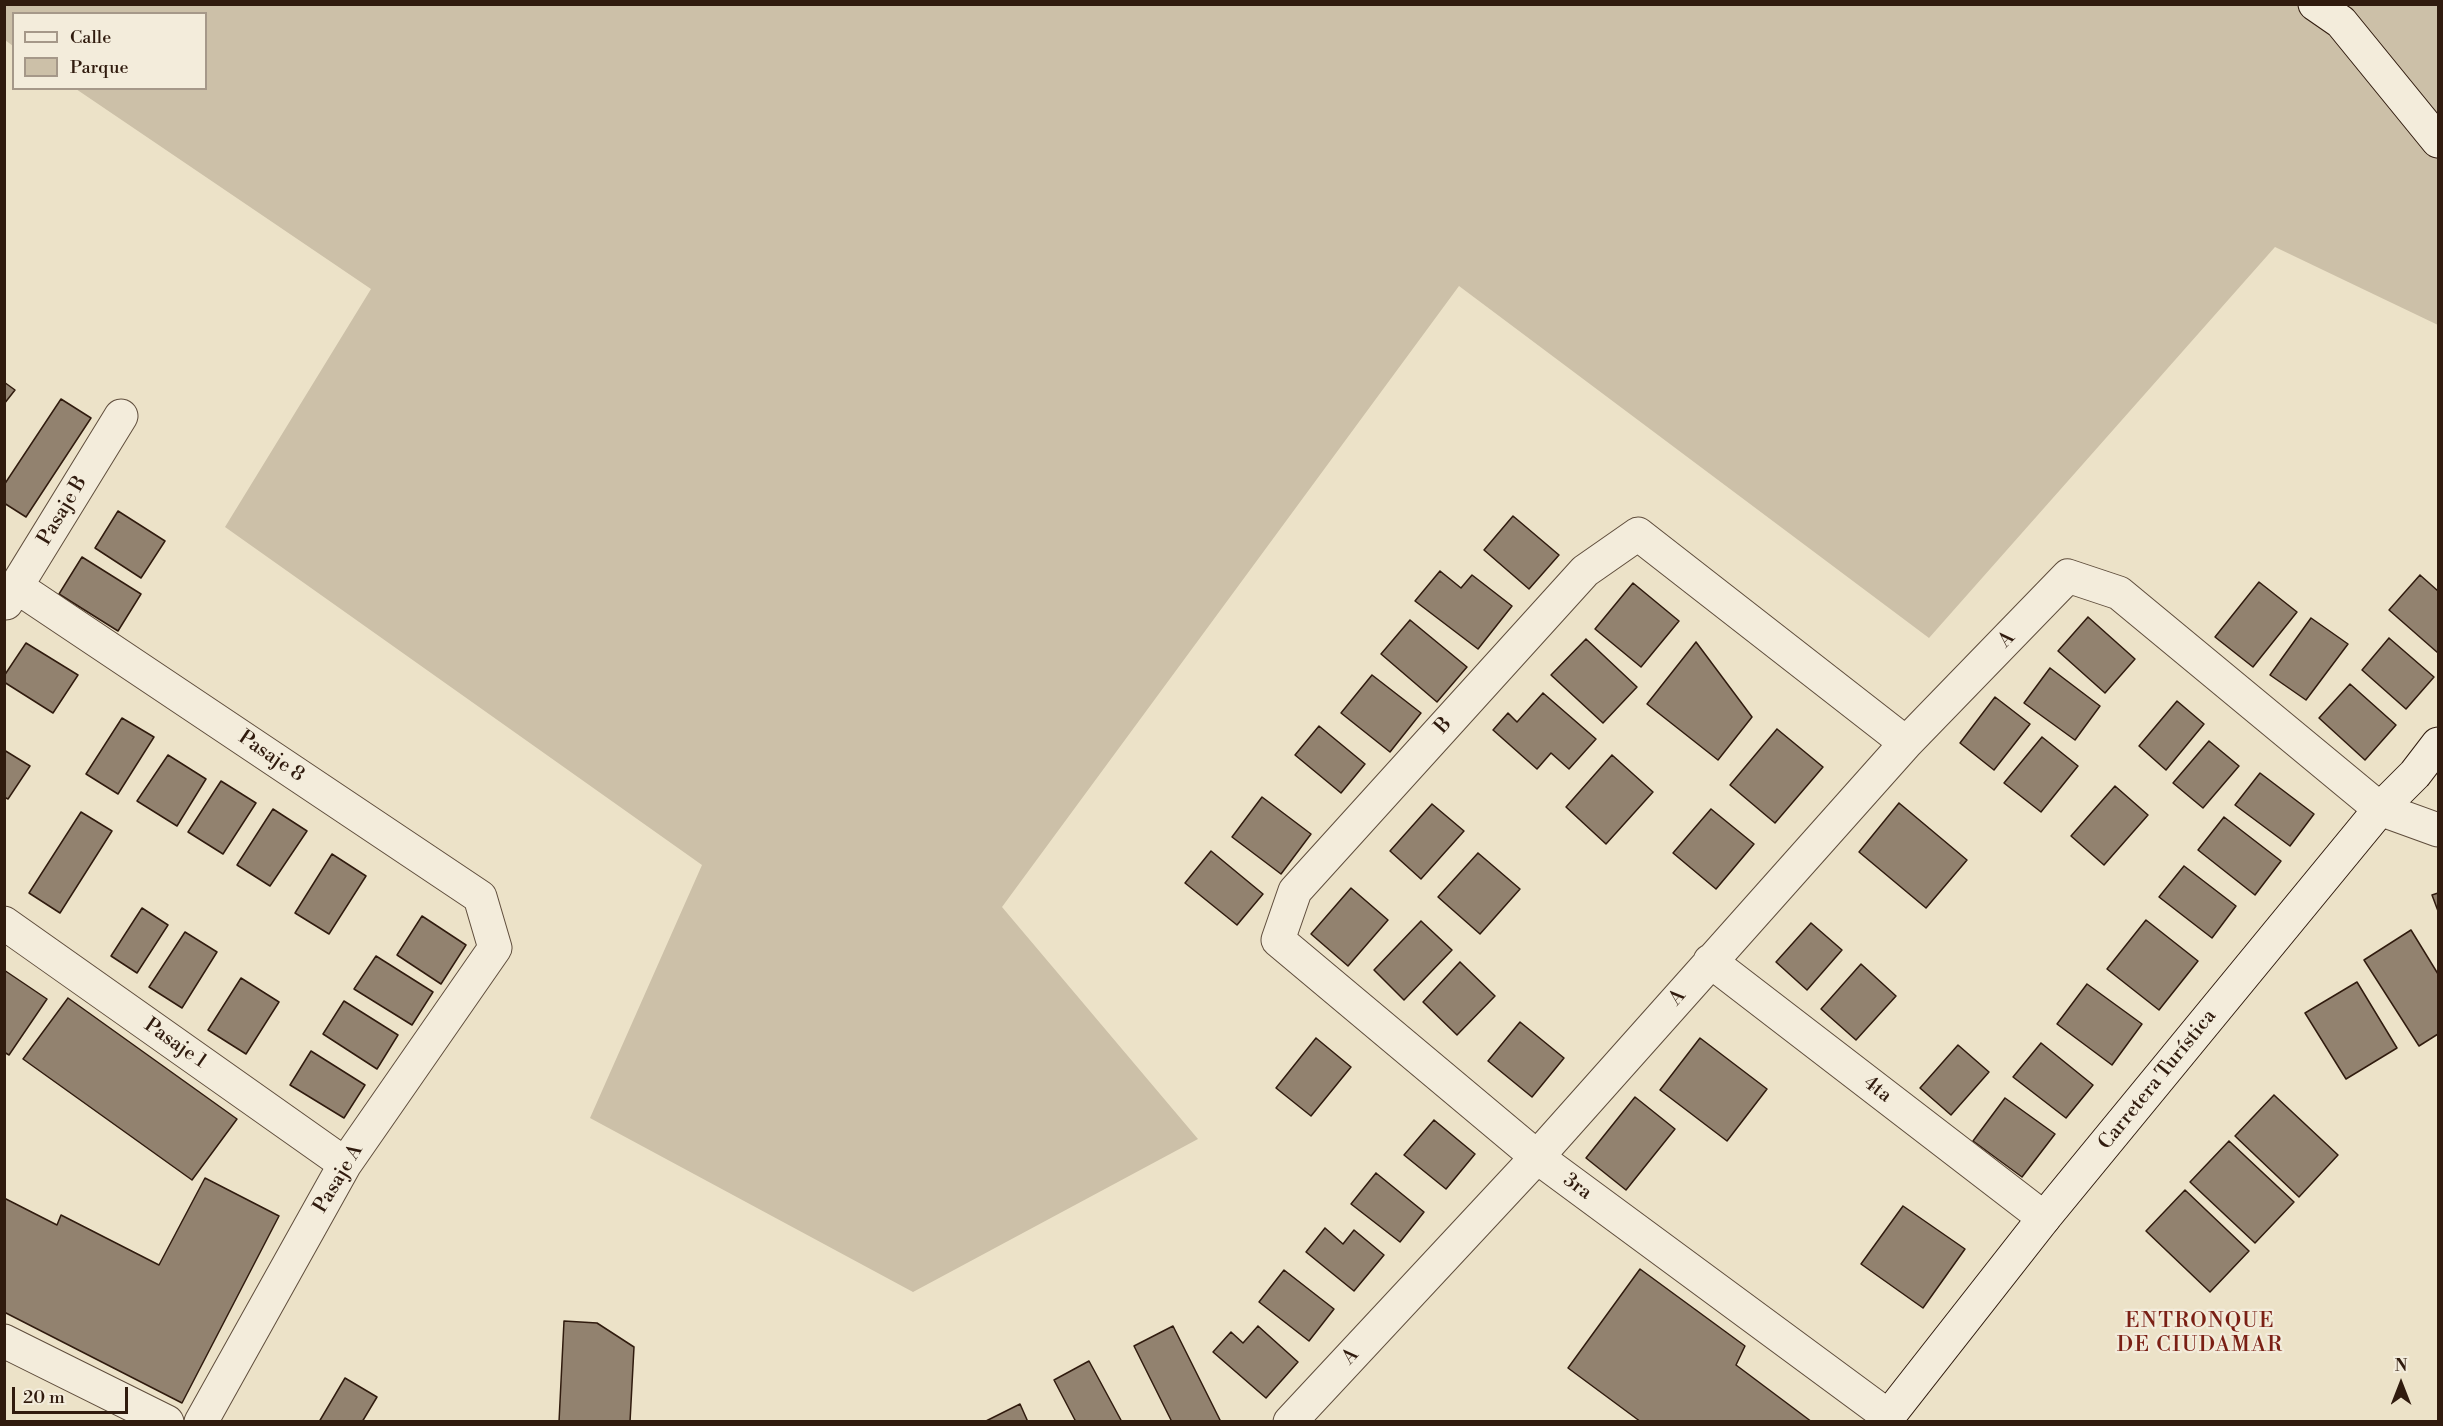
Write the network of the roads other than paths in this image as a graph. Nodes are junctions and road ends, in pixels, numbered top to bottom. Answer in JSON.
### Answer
{"nodes":[{"id":1,"x":2315,"y":4,"type":"edge"},
{"id":2,"x":2439,"y":141,"type":"edge"},
{"id":3,"x":121,"y":416,"type":"dead end"},
{"id":4,"x":11,"y":596,"type":"edge"},
{"id":5,"x":1906,"y":743,"type":"junction"},
{"id":6,"x":2439,"y":744,"type":"edge"},
{"id":7,"x":2380,"y":809,"type":"junction"},
{"id":8,"x":2439,"y":830,"type":"edge"},
{"id":9,"x":4,"y":923,"type":"edge"},
{"id":10,"x":1278,"y":940,"type":"joint"},
{"id":11,"x":495,"y":948,"type":"joint"},
{"id":12,"x":1710,"y":961,"type":"junction"},
{"id":13,"x":1537,"y":1157,"type":"junction"},
{"id":14,"x":345,"y":1164,"type":"junction"},
{"id":15,"x":2044,"y":1218,"type":"junction"},
{"id":16,"x":4,"y":1341,"type":"edge"},
{"id":17,"x":1886,"y":1419,"type":"edge"},
{"id":18,"x":167,"y":1422,"type":"edge"},
{"id":19,"x":201,"y":1422,"type":"edge"},
{"id":20,"x":1290,"y":1422,"type":"edge"}],
"edges":[{"from":1,"to":2,"type":"street"},
{"from":3,"to":4,"type":"street","name":"Pasaje B"},
{"from":4,"to":11,"type":"street","name":"Pasaje 8"},
{"from":5,"to":7,"type":"street","name":"A"},
{"from":5,"to":10,"type":"street","name":"B"},
{"from":5,"to":12,"type":"street","name":"A"},
{"from":6,"to":7,"type":"street","name":"Carretera Turística"},
{"from":7,"to":8,"type":"street"},
{"from":7,"to":15,"type":"street","name":"Carretera Turística"},
{"from":9,"to":14,"type":"street","name":"Pasaje 1"},
{"from":10,"to":13,"type":"street","name":"3ra"},
{"from":11,"to":14,"type":"street","name":"Pasaje A"},
{"from":12,"to":13,"type":"street","name":"A"},
{"from":12,"to":15,"type":"street","name":"4ta"},
{"from":13,"to":17,"type":"street","name":"3ra"},
{"from":13,"to":20,"type":"street","name":"A"},
{"from":14,"to":19,"type":"street","name":"Pasaje A"},
{"from":15,"to":17,"type":"street","name":"Carretera Turística"},
{"from":16,"to":18,"type":"street"}]}
